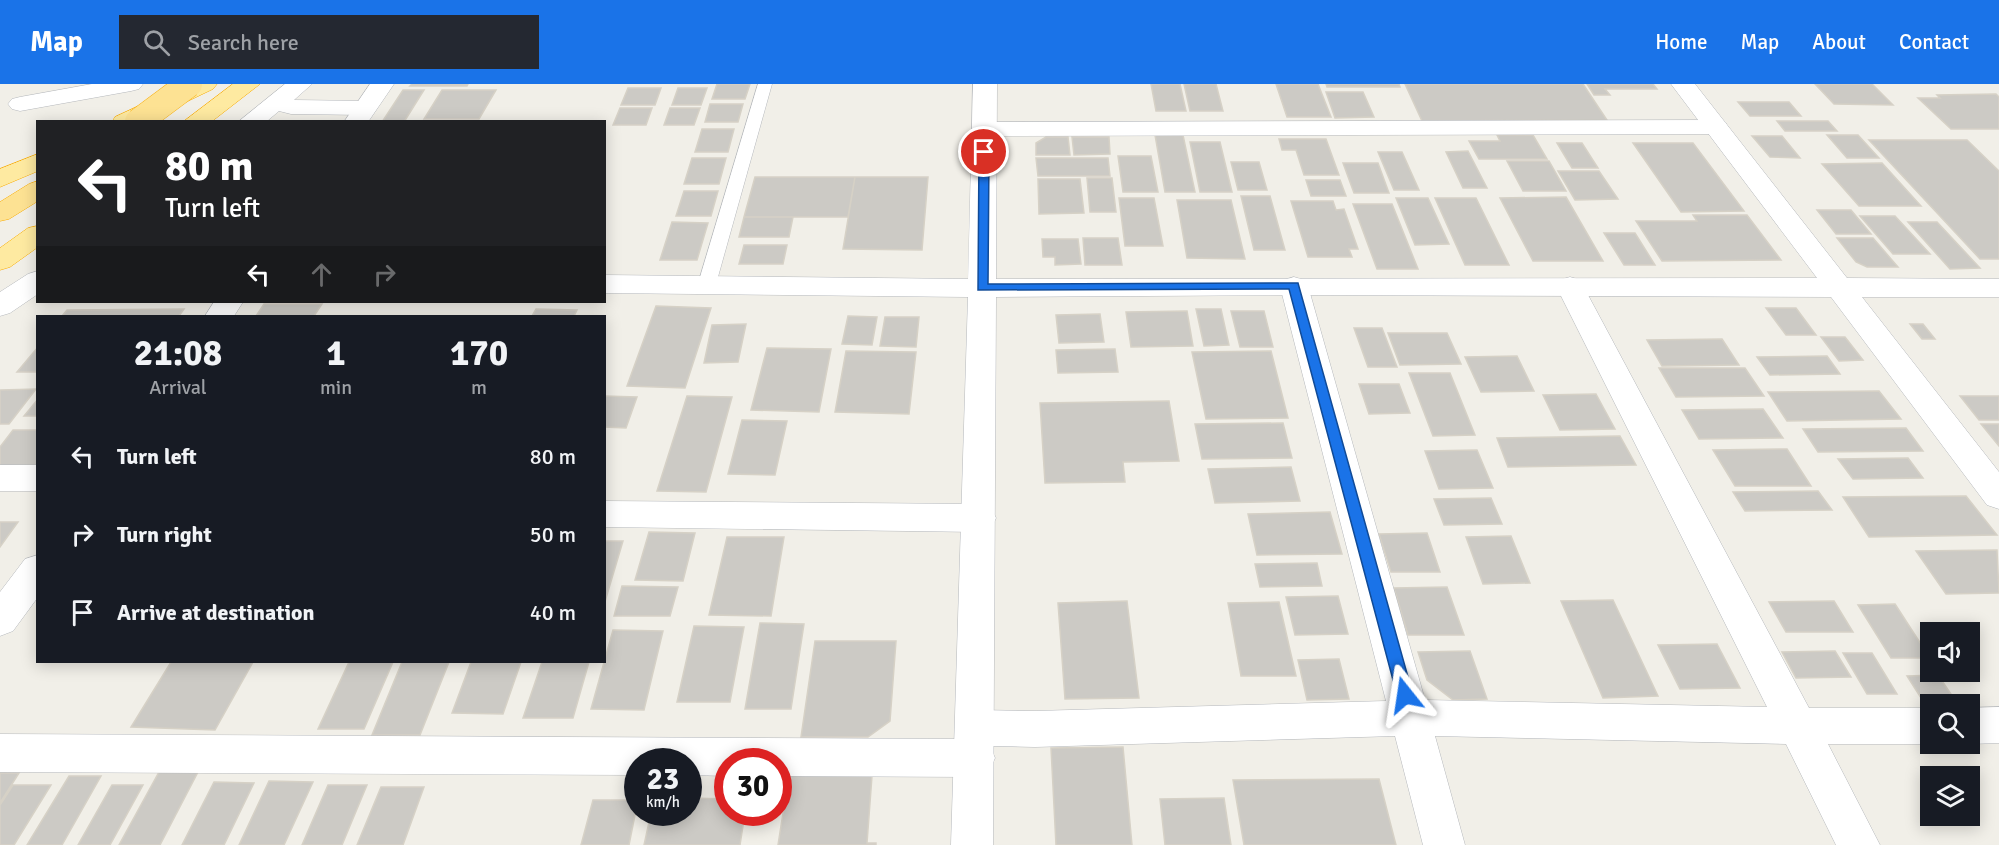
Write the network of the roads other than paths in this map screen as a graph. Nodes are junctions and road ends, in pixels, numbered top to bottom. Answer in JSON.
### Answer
{"nodes":[{"id":1,"x":52,"y":84,"type":"edge"},
{"id":2,"x":131,"y":84,"type":"edge"},
{"id":3,"x":189,"y":84,"type":"edge"},
{"id":4,"x":205,"y":84,"type":"edge"},
{"id":5,"x":248,"y":84,"type":"edge"},
{"id":6,"x":300,"y":84,"type":"edge"},
{"id":7,"x":382,"y":84,"type":"edge"},
{"id":8,"x":765,"y":84,"type":"edge"},
{"id":9,"x":985,"y":84,"type":"edge"},
{"id":10,"x":1683,"y":84,"type":"edge"},
{"id":11,"x":275,"y":103,"type":"junction"},
{"id":12,"x":10,"y":109,"type":"edge"},
{"id":13,"x":360,"y":115,"type":"edge"},
{"id":14,"x":128,"y":120,"type":"edge"},
{"id":15,"x":141,"y":120,"type":"edge"},
{"id":16,"x":198,"y":120,"type":"edge"},
{"id":17,"x":253,"y":120,"type":"edge"},
{"id":18,"x":1716,"y":128,"type":"junction"},
{"id":19,"x":984,"y":129,"type":"junction"},
{"id":20,"x":36,"y":162,"type":"edge"},
{"id":21,"x":0,"y":178,"type":"edge"},
{"id":22,"x":36,"y":190,"type":"edge"},
{"id":23,"x":0,"y":213,"type":"edge"},
{"id":24,"x":36,"y":235,"type":"edge"},
{"id":25,"x":0,"y":261,"type":"edge"},
{"id":26,"x":36,"y":281,"type":"edge"},
{"id":27,"x":606,"y":284,"type":"edge"},
{"id":28,"x":707,"y":284,"type":"junction"},
{"id":29,"x":1294,"y":286,"type":"junction"},
{"id":30,"x":1570,"y":286,"type":"junction"},
{"id":31,"x":1839,"y":287,"type":"junction"},
{"id":32,"x":982,"y":288,"type":"junction"},
{"id":33,"x":1999,"y":288,"type":"edge"},
{"id":34,"x":0,"y":306,"type":"edge"},
{"id":35,"x":0,"y":478,"type":"edge"},
{"id":36,"x":36,"y":478,"type":"edge"},
{"id":37,"x":1999,"y":496,"type":"edge"},
{"id":38,"x":606,"y":514,"type":"edge"},
{"id":39,"x":980,"y":518,"type":"junction"},
{"id":40,"x":36,"y":572,"type":"edge"},
{"id":41,"x":0,"y":620,"type":"edge"},
{"id":42,"x":1412,"y":718,"type":"junction"},
{"id":43,"x":1999,"y":725,"type":"edge"},
{"id":44,"x":1797,"y":726,"type":"junction"},
{"id":45,"x":1920,"y":726,"type":"edge"},
{"id":46,"x":1980,"y":726,"type":"edge"},
{"id":47,"x":975,"y":743,"type":"junction"},
{"id":48,"x":0,"y":753,"type":"edge"},
{"id":49,"x":972,"y":845,"type":"edge"},
{"id":50,"x":1444,"y":845,"type":"edge"},
{"id":51,"x":1859,"y":845,"type":"edge"}],
"edges":[{"from":1,"to":12,"type":"street"},
{"from":2,"to":12,"type":"street"},
{"from":3,"to":15,"type":"highway","bridge":true},
{"from":4,"to":14,"type":"highway"},
{"from":5,"to":16,"type":"highway"},
{"from":6,"to":11,"type":"street"},
{"from":7,"to":13,"type":"street"},
{"from":8,"to":28,"type":"lane"},
{"from":9,"to":19,"type":"street"},
{"from":10,"to":18,"type":"street"},
{"from":11,"to":13,"type":"street"},
{"from":11,"to":17,"type":"street"},
{"from":18,"to":19,"type":"street"},
{"from":18,"to":31,"type":"street"},
{"from":19,"to":32,"type":"street"},
{"from":20,"to":21,"type":"highway"},
{"from":22,"to":23,"type":"highway"},
{"from":24,"to":25,"type":"highway"},
{"from":26,"to":34,"type":"street"},
{"from":27,"to":28,"type":"street"},
{"from":28,"to":32,"type":"street"},
{"from":29,"to":30,"type":"street"},
{"from":29,"to":32,"type":"street"},
{"from":29,"to":42,"type":"street"},
{"from":30,"to":31,"type":"street"},
{"from":30,"to":44,"type":"street"},
{"from":31,"to":33,"type":"street"},
{"from":31,"to":37,"type":"street"},
{"from":32,"to":39,"type":"street"},
{"from":35,"to":36,"type":"street"},
{"from":38,"to":39,"type":"street"},
{"from":39,"to":47,"type":"street"},
{"from":40,"to":41,"type":"street"},
{"from":42,"to":44,"type":"street"},
{"from":42,"to":47,"type":"street"},
{"from":42,"to":50,"type":"street"},
{"from":43,"to":46,"type":"street"},
{"from":44,"to":45,"type":"street"},
{"from":44,"to":51,"type":"street"},
{"from":47,"to":48,"type":"street"},
{"from":47,"to":49,"type":"street"}]}
